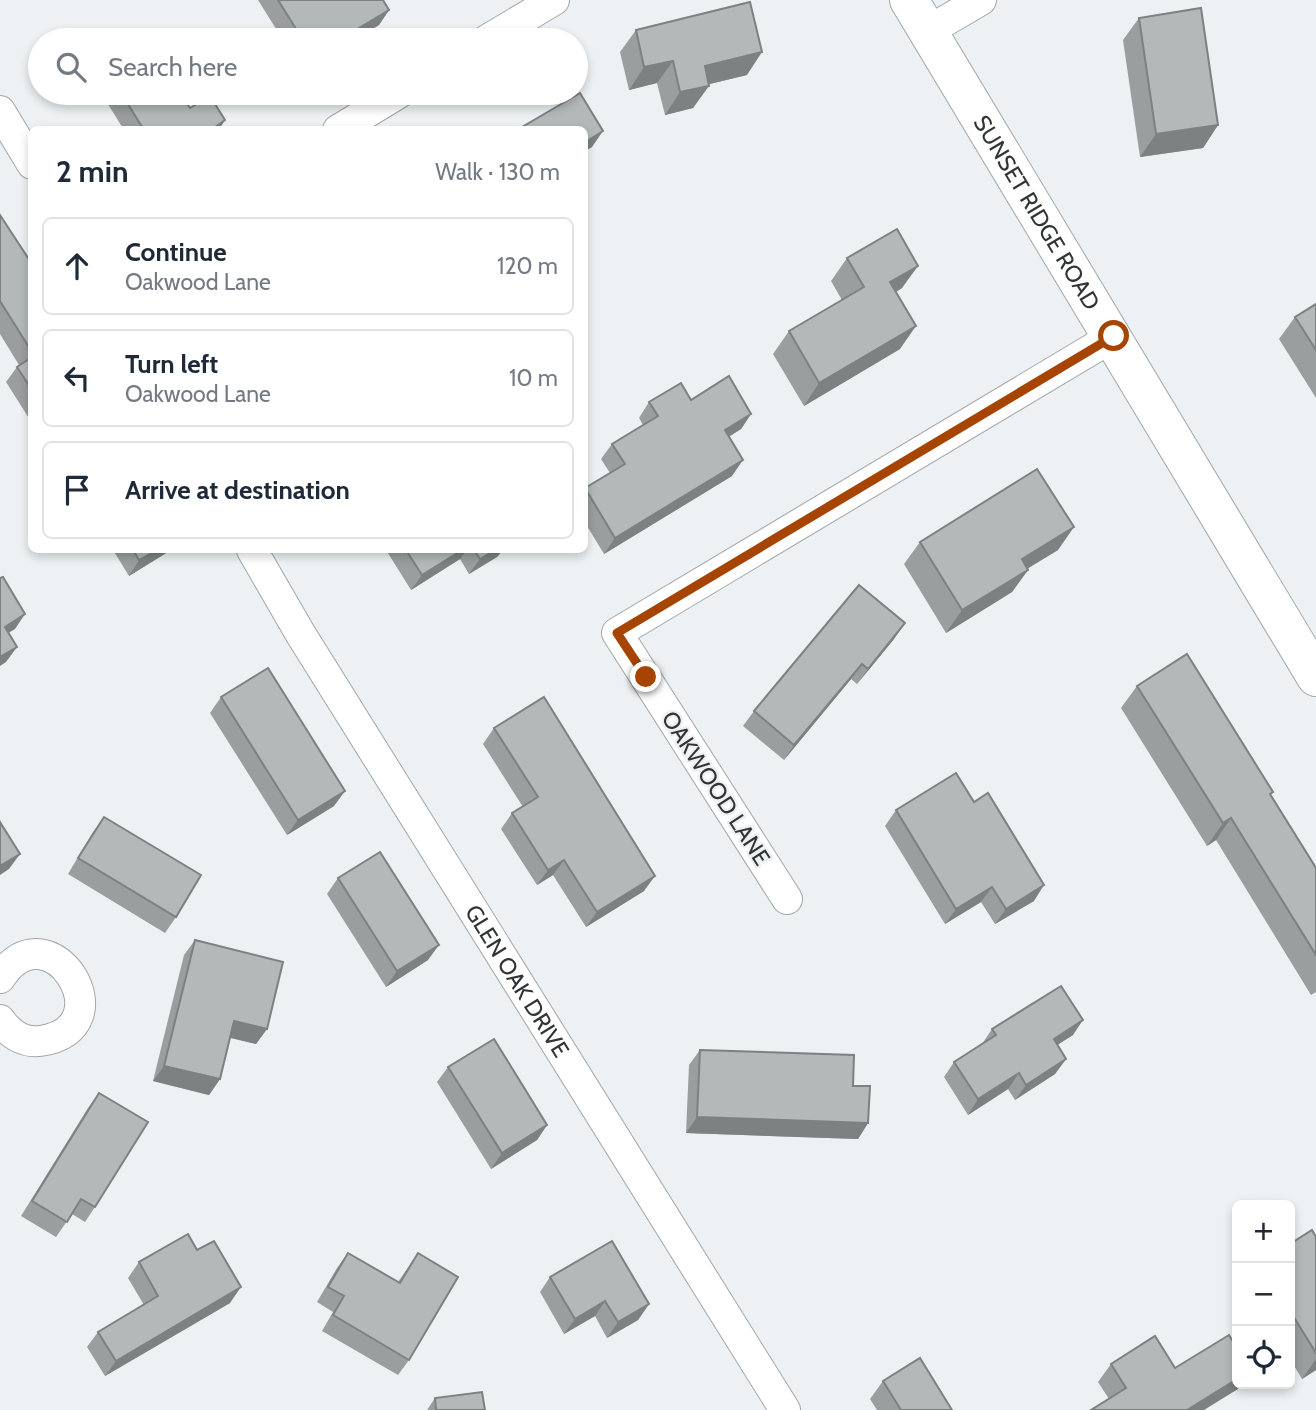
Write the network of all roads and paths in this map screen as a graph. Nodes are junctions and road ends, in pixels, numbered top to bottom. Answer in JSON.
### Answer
{"nodes":[{"id":1,"x":554,"y":0,"type":"edge"},
{"id":2,"x":981,"y":0,"type":"edge"},
{"id":3,"x":918,"y":15,"type":"edge"},
{"id":4,"x":507,"y":28,"type":"edge"},
{"id":5,"x":379,"y":105,"type":"edge"},
{"id":6,"x":0,"y":111,"type":"edge"},
{"id":7,"x":345,"y":126,"type":"edge"},
{"id":8,"x":28,"y":157,"type":"edge"},
{"id":9,"x":1114,"y":336,"type":"junction"},
{"id":10,"x":254,"y":553,"type":"edge"},
{"id":11,"x":1316,"y":677,"type":"edge"},
{"id":12,"x":787,"y":899,"type":"dead end"},
{"id":13,"x":0,"y":978,"type":"edge"},
{"id":14,"x":3,"y":1033,"type":"edge"},
{"id":15,"x":785,"y":1410,"type":"edge"}],
"edges":[{"from":1,"to":4,"type":"street"},
{"from":2,"to":3,"type":"street"},
{"from":3,"to":9,"type":"street","name":"SUNSET RIDGE ROAD"},
{"from":5,"to":7,"type":"street"},
{"from":6,"to":8,"type":"street"},
{"from":9,"to":11,"type":"street","name":"SUNSET RIDGE ROAD"},
{"from":9,"to":12,"type":"street","name":"OAKWOOD LANE"},
{"from":10,"to":15,"type":"street","name":"GLEN OAK DRIVE"},
{"from":13,"to":14,"type":"street"}]}
